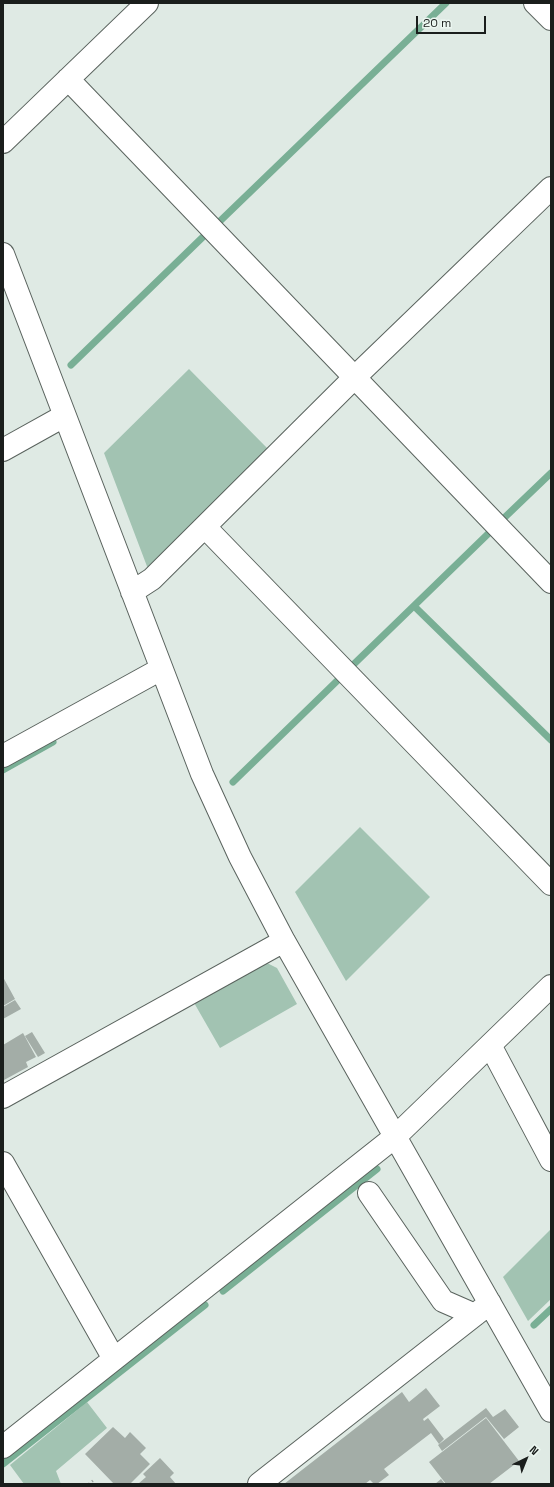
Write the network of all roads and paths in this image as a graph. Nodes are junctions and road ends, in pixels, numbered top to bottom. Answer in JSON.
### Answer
{"nodes":[{"id":1,"x":147,"y":3,"type":"edge"},
{"id":2,"x":535,"y":3,"type":"edge"},
{"id":3,"x":551,"y":19,"type":"edge"},
{"id":4,"x":68,"y":79,"type":"junction"},
{"id":5,"x":3,"y":142,"type":"edge"},
{"id":6,"x":551,"y":188,"type":"edge"},
{"id":7,"x":3,"y":254,"type":"edge"},
{"id":8,"x":355,"y":377,"type":"junction"},
{"id":9,"x":64,"y":416,"type":"junction"},
{"id":10,"x":3,"y":450,"type":"edge"},
{"id":11,"x":205,"y":527,"type":"junction"},
{"id":12,"x":551,"y":582,"type":"edge"},
{"id":13,"x":132,"y":592,"type":"junction"},
{"id":14,"x":161,"y":668,"type":"junction"},
{"id":15,"x":3,"y":756,"type":"edge"},
{"id":16,"x":551,"y":884,"type":"edge"},
{"id":17,"x":284,"y":941,"type":"junction"},
{"id":18,"x":551,"y":986,"type":"edge"},
{"id":19,"x":490,"y":1045,"type":"junction"},
{"id":20,"x":3,"y":1096,"type":"edge"},
{"id":21,"x":396,"y":1136,"type":"junction"},
{"id":22,"x":551,"y":1160,"type":"edge"},
{"id":23,"x":3,"y":1163,"type":"edge"},
{"id":24,"x":369,"y":1194,"type":"dead end"},
{"id":25,"x":483,"y":1309,"type":"junction"},
{"id":26,"x":114,"y":1359,"type":"junction"},
{"id":27,"x":551,"y":1411,"type":"edge"},
{"id":28,"x":3,"y":1447,"type":"edge"},
{"id":29,"x":94,"y":1479,"type":"dead end"},
{"id":30,"x":89,"y":1484,"type":"edge"},
{"id":31,"x":259,"y":1484,"type":"edge"}],
"edges":[{"from":1,"to":4,"type":"street"},
{"from":2,"to":3,"type":"street"},
{"from":4,"to":5,"type":"street"},
{"from":4,"to":8,"type":"street"},
{"from":6,"to":8,"type":"street"},
{"from":7,"to":9,"type":"street"},
{"from":8,"to":11,"type":"street"},
{"from":8,"to":12,"type":"street"},
{"from":9,"to":10,"type":"street"},
{"from":9,"to":13,"type":"street"},
{"from":11,"to":13,"type":"street"},
{"from":11,"to":16,"type":"street"},
{"from":13,"to":14,"type":"street"},
{"from":14,"to":15,"type":"street"},
{"from":14,"to":17,"type":"street"},
{"from":17,"to":20,"type":"street"},
{"from":17,"to":21,"type":"street"},
{"from":18,"to":19,"type":"street"},
{"from":19,"to":21,"type":"street"},
{"from":19,"to":22,"type":"street"},
{"from":21,"to":25,"type":"street"},
{"from":21,"to":26,"type":"street"},
{"from":23,"to":26,"type":"street"},
{"from":24,"to":25,"type":"street"},
{"from":25,"to":27,"type":"street"},
{"from":25,"to":31,"type":"street"},
{"from":26,"to":28,"type":"street"},
{"from":29,"to":30,"type":"path"}]}
